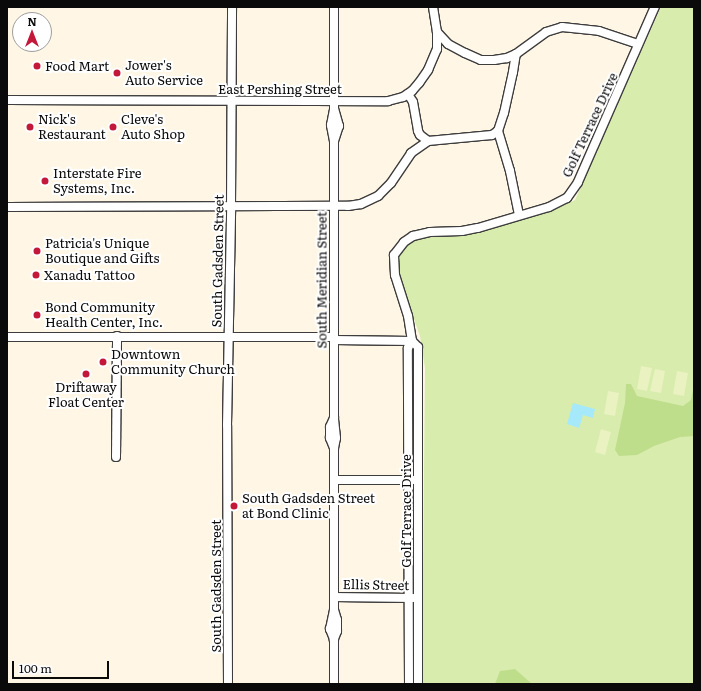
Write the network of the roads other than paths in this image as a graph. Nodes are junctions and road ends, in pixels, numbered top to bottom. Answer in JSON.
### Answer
{"nodes":[{"id":1,"x":232,"y":7,"type":"edge"},
{"id":2,"x":334,"y":7,"type":"edge"},
{"id":3,"x":433,"y":7,"type":"edge"},
{"id":4,"x":655,"y":7,"type":"edge"},
{"id":5,"x":437,"y":32,"type":"junction"},
{"id":6,"x":638,"y":44,"type":"junction"},
{"id":7,"x":516,"y":54,"type":"junction"},
{"id":8,"x":408,"y":94,"type":"junction"},
{"id":9,"x":7,"y":100,"type":"edge"},
{"id":10,"x":232,"y":101,"type":"junction"},
{"id":11,"x":334,"y":105,"type":"junction"},
{"id":12,"x":498,"y":131,"type":"junction"},
{"id":13,"x":428,"y":141,"type":"junction"},
{"id":14,"x":334,"y":206,"type":"junction"},
{"id":15,"x":7,"y":207,"type":"edge"},
{"id":16,"x":231,"y":207,"type":"junction"},
{"id":17,"x":519,"y":215,"type":"junction"},
{"id":18,"x":117,"y":336,"type":"junction"},
{"id":19,"x":229,"y":336,"type":"junction"},
{"id":20,"x":7,"y":337,"type":"edge"},
{"id":21,"x":334,"y":338,"type":"junction"},
{"id":22,"x":412,"y":341,"type":"junction"},
{"id":23,"x":116,"y":457,"type":"dead end"},
{"id":24,"x":334,"y":480,"type":"junction"},
{"id":25,"x":408,"y":480,"type":"junction"},
{"id":26,"x":418,"y":480,"type":"junction"},
{"id":27,"x":334,"y":597,"type":"junction"},
{"id":28,"x":409,"y":598,"type":"junction"},
{"id":29,"x":418,"y":598,"type":"junction"},
{"id":30,"x":228,"y":684,"type":"edge"},
{"id":31,"x":334,"y":684,"type":"edge"},
{"id":32,"x":409,"y":684,"type":"edge"},
{"id":33,"x":418,"y":684,"type":"edge"}],
"edges":[{"from":1,"to":10,"type":"street","name":"South Gadsden Street"},
{"from":2,"to":11,"type":"street","name":"South Meridian Street"},
{"from":3,"to":5,"type":"street","name":"East Pershing Street"},
{"from":4,"to":6,"type":"street","name":"Golf Terrace Drive"},
{"from":5,"to":7,"type":"street"},
{"from":5,"to":8,"type":"street","name":"East Pershing Street"},
{"from":6,"to":7,"type":"street"},
{"from":6,"to":17,"type":"street","name":"Golf Terrace Drive"},
{"from":7,"to":12,"type":"street"},
{"from":8,"to":11,"type":"street","name":"East Pershing Street"},
{"from":8,"to":13,"type":"street"},
{"from":9,"to":10,"type":"street","name":"East Pershing Street"},
{"from":10,"to":11,"type":"street","name":"East Pershing Street"},
{"from":10,"to":16,"type":"street","name":"South Gadsden Street"},
{"from":11,"to":14,"type":"street","name":"South Meridian Street"},
{"from":12,"to":13,"type":"street"},
{"from":12,"to":17,"type":"street"},
{"from":13,"to":14,"type":"street"},
{"from":14,"to":16,"type":"street"},
{"from":14,"to":21,"type":"street","name":"South Meridian Street"},
{"from":15,"to":16,"type":"street"},
{"from":16,"to":19,"type":"street","name":"South Gadsden Street"},
{"from":17,"to":22,"type":"street","name":"Golf Terrace Drive"},
{"from":18,"to":19,"type":"street"},
{"from":18,"to":20,"type":"street"},
{"from":18,"to":23,"type":"street"},
{"from":19,"to":21,"type":"street"},
{"from":19,"to":30,"type":"street","name":"South Gadsden Street"},
{"from":21,"to":22,"type":"street"},
{"from":21,"to":24,"type":"street","name":"South Meridian Street"},
{"from":22,"to":25,"type":"street","name":"Golf Terrace Drive"},
{"from":22,"to":26,"type":"street","name":"Golf Terrace Drive"},
{"from":24,"to":25,"type":"street"},
{"from":24,"to":27,"type":"street","name":"South Meridian Street"},
{"from":25,"to":26,"type":"street"},
{"from":25,"to":28,"type":"street","name":"Golf Terrace Drive"},
{"from":26,"to":29,"type":"street","name":"Golf Terrace Drive"},
{"from":27,"to":28,"type":"street","name":"Ellis Street"},
{"from":27,"to":31,"type":"street","name":"South Meridian Street"},
{"from":28,"to":29,"type":"street","name":"Ellis Street"},
{"from":28,"to":32,"type":"street","name":"Golf Terrace Drive"},
{"from":29,"to":33,"type":"street","name":"Golf Terrace Drive"}]}
